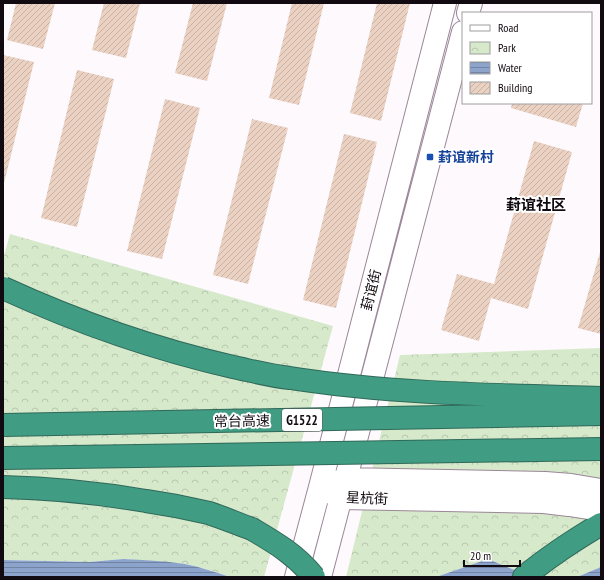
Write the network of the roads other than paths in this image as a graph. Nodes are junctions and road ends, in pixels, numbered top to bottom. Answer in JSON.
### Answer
{"nodes":[{"id":1,"x":445,"y":3,"type":"edge"},
{"id":2,"x":462,"y":36,"type":"edge"},
{"id":3,"x":3,"y":288,"type":"edge"},
{"id":4,"x":601,"y":398,"type":"edge"},
{"id":5,"x":601,"y":414,"type":"edge"},
{"id":6,"x":3,"y":425,"type":"edge"},
{"id":7,"x":601,"y":449,"type":"edge"},
{"id":8,"x":3,"y":458,"type":"edge"},
{"id":9,"x":3,"y":487,"type":"edge"},
{"id":10,"x":320,"y":487,"type":"junction"},
{"id":11,"x":344,"y":489,"type":"junction"},
{"id":12,"x":601,"y":490,"type":"edge"},
{"id":13,"x":601,"y":510,"type":"edge"},
{"id":14,"x":601,"y":524,"type":"edge"},
{"id":15,"x":296,"y":577,"type":"edge"},
{"id":16,"x":314,"y":577,"type":"edge"},
{"id":17,"x":320,"y":577,"type":"edge"},
{"id":18,"x":524,"y":577,"type":"edge"}],
"edges":[{"from":1,"to":10,"type":"main road","name":"葑谊街"},
{"from":2,"to":11,"type":"main road","name":"葑谊街"},
{"from":3,"to":4,"type":"highway","bridge":true},
{"from":5,"to":6,"type":"highway","name":"常台高速","number":"G1522","bridge":true},
{"from":7,"to":8,"type":"highway","bridge":true},
{"from":9,"to":16,"type":"highway","bridge":true},
{"from":10,"to":11,"type":"main road","name":"星杭街"},
{"from":10,"to":15,"type":"main road","name":"葑谊街"},
{"from":11,"to":12,"type":"main road","name":"星杭街"},
{"from":11,"to":13,"type":"main road","name":"星杭街"},
{"from":11,"to":17,"type":"main road","name":"葑谊街"},
{"from":14,"to":18,"type":"highway"}]}
